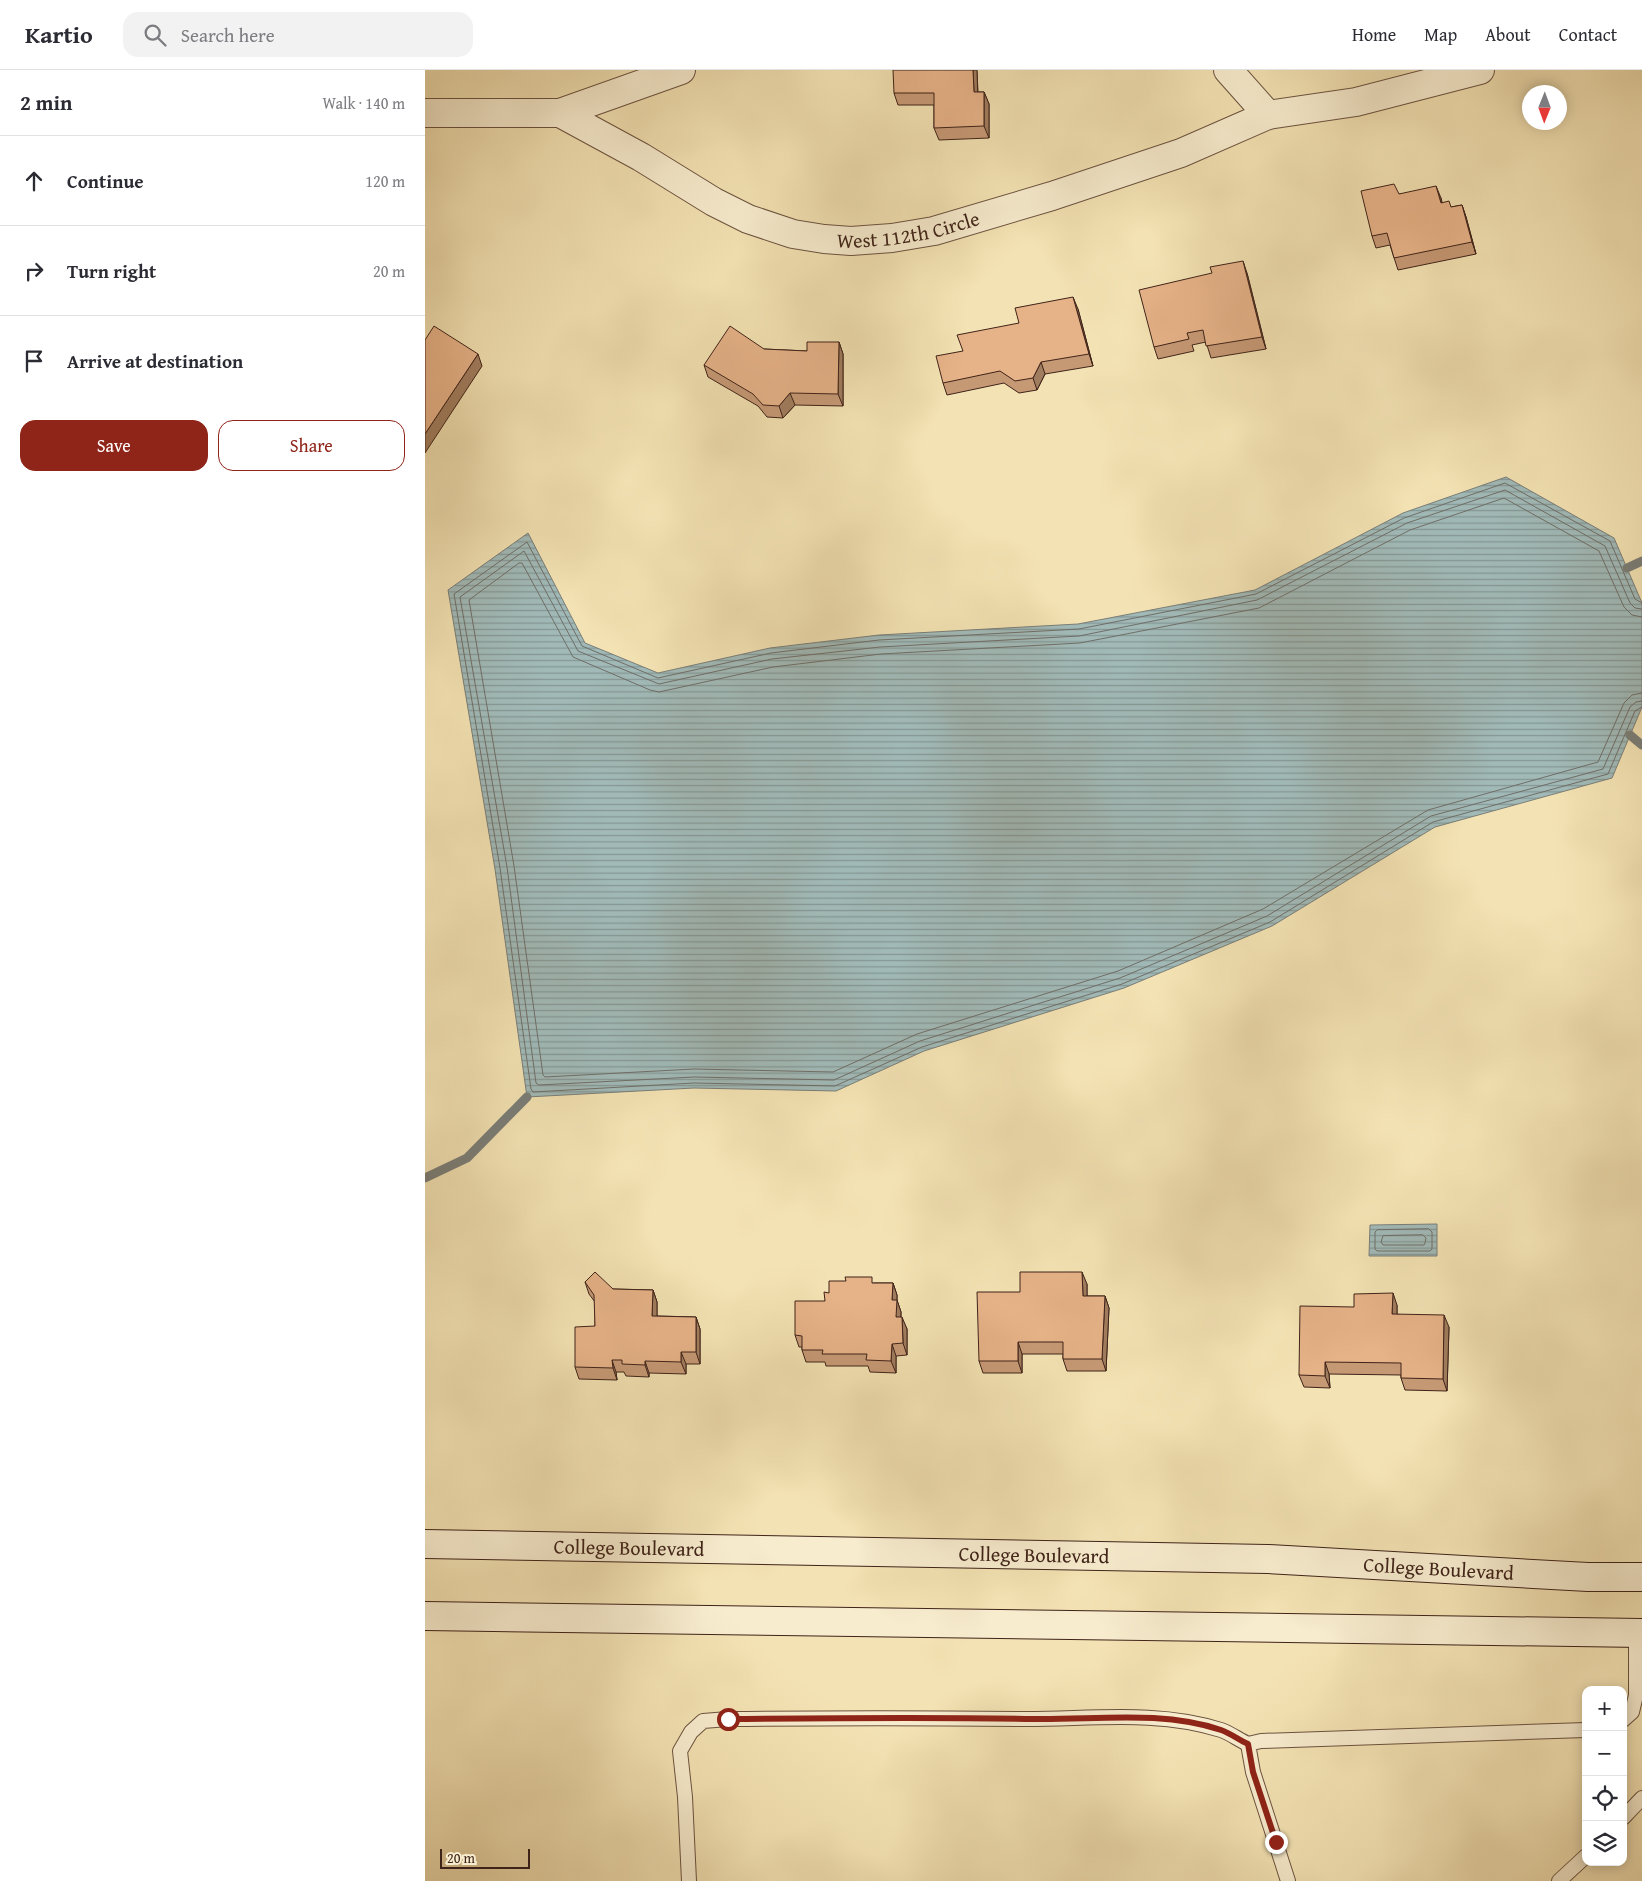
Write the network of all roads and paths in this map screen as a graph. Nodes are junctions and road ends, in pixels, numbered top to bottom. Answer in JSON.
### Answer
{"nodes":[{"id":1,"x":681,"y":70,"type":"edge"},
{"id":2,"x":1228,"y":70,"type":"edge"},
{"id":3,"x":1480,"y":70,"type":"edge"},
{"id":4,"x":425,"y":113,"type":"edge"},
{"id":5,"x":560,"y":113,"type":"junction"},
{"id":6,"x":1268,"y":115,"type":"junction"},
{"id":7,"x":425,"y":1544,"type":"edge"},
{"id":8,"x":1642,"y":1577,"type":"edge"},
{"id":9,"x":425,"y":1616,"type":"edge"},
{"id":10,"x":1639,"y":1633,"type":"edge"},
{"id":11,"x":1627,"y":1716,"type":"edge"},
{"id":12,"x":1582,"y":1730,"type":"edge"},
{"id":13,"x":1248,"y":1744,"type":"junction"},
{"id":14,"x":1642,"y":1798,"type":"edge"},
{"id":15,"x":1627,"y":1814,"type":"edge"},
{"id":16,"x":1582,"y":1860,"type":"edge"},
{"id":17,"x":689,"y":1881,"type":"edge"},
{"id":18,"x":1288,"y":1881,"type":"edge"},
{"id":19,"x":1559,"y":1881,"type":"edge"}],
"edges":[{"from":1,"to":5,"type":"main road","name":"West 112th Circle"},
{"from":2,"to":6,"type":"main road"},
{"from":3,"to":6,"type":"main road","name":"West 112th Circle"},
{"from":4,"to":5,"type":"main road","name":"West 112th Circle"},
{"from":5,"to":6,"type":"main road","name":"West 112th Circle"},
{"from":7,"to":8,"type":"main road","name":"College Boulevard"},
{"from":9,"to":10,"type":"main road"},
{"from":10,"to":11,"type":"lane"},
{"from":12,"to":13,"type":"lane"},
{"from":13,"to":17,"type":"lane"},
{"from":13,"to":18,"type":"lane"},
{"from":14,"to":15,"type":"lane"},
{"from":16,"to":19,"type":"lane"}]}
